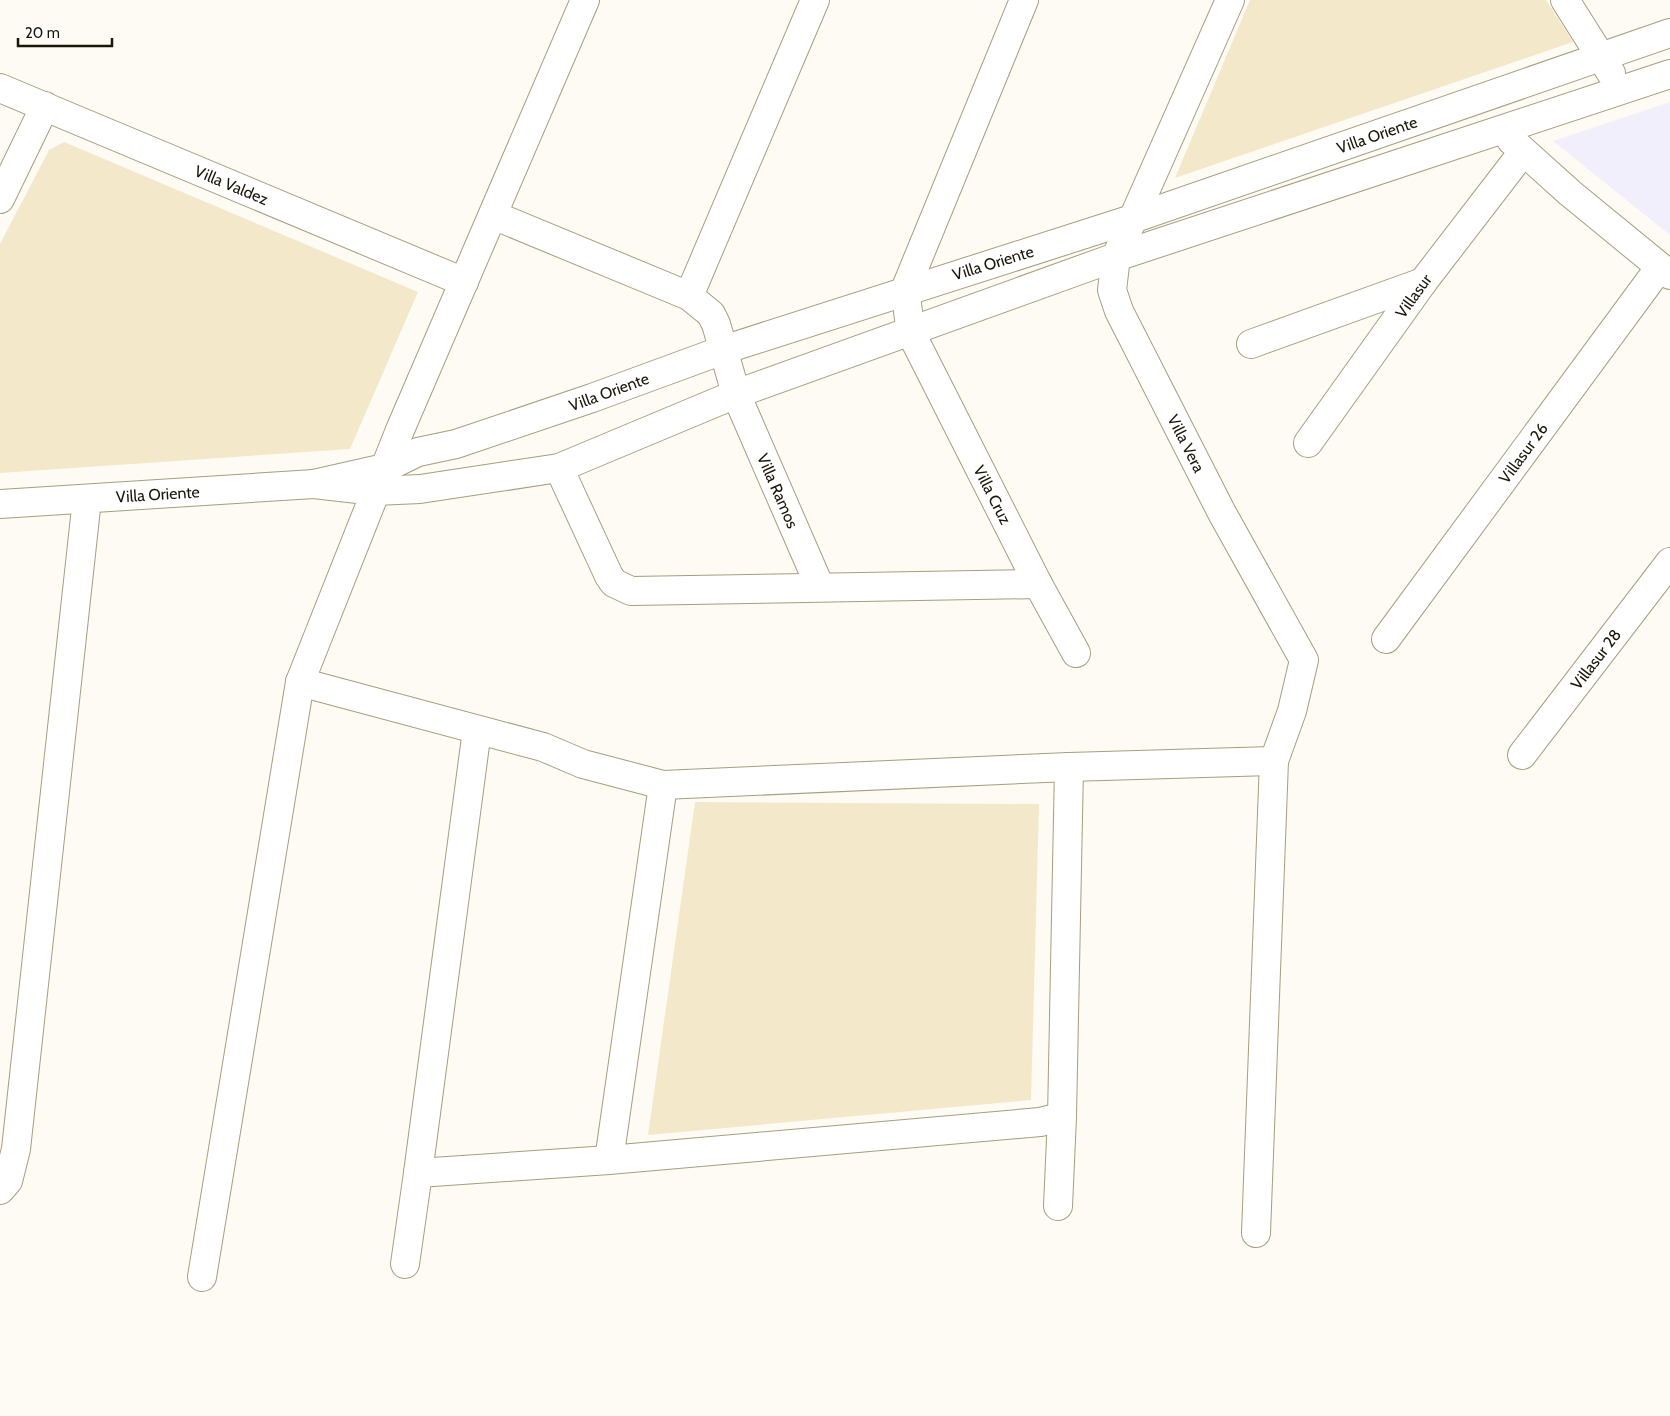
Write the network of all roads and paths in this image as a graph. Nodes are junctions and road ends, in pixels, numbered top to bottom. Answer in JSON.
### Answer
{"nodes":[{"id":1,"x":585,"y":0,"type":"edge"},
{"id":2,"x":815,"y":0,"type":"edge"},
{"id":3,"x":1024,"y":0,"type":"edge"},
{"id":4,"x":1230,"y":0,"type":"edge"},
{"id":5,"x":1565,"y":0,"type":"edge"},
{"id":6,"x":1670,"y":33,"type":"edge"},
{"id":7,"x":1600,"y":57,"type":"junction"},
{"id":8,"x":1670,"y":74,"type":"edge"},
{"id":9,"x":0,"y":88,"type":"edge"},
{"id":10,"x":1622,"y":91,"type":"junction"},
{"id":11,"x":45,"y":106,"type":"junction"},
{"id":12,"x":1500,"y":130,"type":"junction"},
{"id":13,"x":1523,"y":152,"type":"junction"},
{"id":14,"x":0,"y":199,"type":"edge"},
{"id":15,"x":493,"y":215,"type":"junction"},
{"id":16,"x":1135,"y":218,"type":"junction"},
{"id":17,"x":1116,"y":256,"type":"junction"},
{"id":18,"x":1665,"y":271,"type":"edge"},
{"id":19,"x":464,"y":282,"type":"junction"},
{"id":20,"x":1423,"y":282,"type":"junction"},
{"id":21,"x":905,"y":290,"type":"junction"},
{"id":22,"x":689,"y":296,"type":"junction"},
{"id":23,"x":911,"y":333,"type":"junction"},
{"id":24,"x":1251,"y":344,"type":"dead end"},
{"id":25,"x":723,"y":350,"type":"junction"},
{"id":26,"x":736,"y":394,"type":"junction"},
{"id":27,"x":1308,"y":443,"type":"dead end"},
{"id":28,"x":559,"y":468,"type":"junction"},
{"id":29,"x":380,"y":479,"type":"junction"},
{"id":30,"x":87,"y":498,"type":"junction"},
{"id":31,"x":0,"y":504,"type":"edge"},
{"id":32,"x":1670,"y":562,"type":"edge"},
{"id":33,"x":1038,"y":584,"type":"junction"},
{"id":34,"x":820,"y":587,"type":"junction"},
{"id":35,"x":1386,"y":639,"type":"dead end"},
{"id":36,"x":1076,"y":653,"type":"dead end"},
{"id":37,"x":300,"y":682,"type":"junction"},
{"id":38,"x":477,"y":730,"type":"junction"},
{"id":39,"x":1522,"y":755,"type":"dead end"},
{"id":40,"x":1274,"y":760,"type":"junction"},
{"id":41,"x":1069,"y":767,"type":"junction"},
{"id":42,"x":663,"y":785,"type":"junction"},
{"id":43,"x":1062,"y":1117,"type":"junction"},
{"id":44,"x":609,"y":1160,"type":"junction"},
{"id":45,"x":418,"y":1173,"type":"junction"},
{"id":46,"x":0,"y":1190,"type":"edge"},
{"id":47,"x":1058,"y":1206,"type":"dead end"},
{"id":48,"x":1256,"y":1233,"type":"dead end"},
{"id":49,"x":405,"y":1264,"type":"dead end"},
{"id":50,"x":202,"y":1277,"type":"dead end"}],
"edges":[{"from":1,"to":15,"type":"street"},
{"from":2,"to":22,"type":"street"},
{"from":3,"to":21,"type":"street"},
{"from":4,"to":16,"type":"street","name":"Villa Vera"},
{"from":5,"to":7,"type":"street"},
{"from":6,"to":7,"type":"street","name":"Villa Oriente"},
{"from":7,"to":10,"type":"street"},
{"from":7,"to":16,"type":"street","name":"Villa Oriente"},
{"from":8,"to":10,"type":"street","name":"Villa Oriente"},
{"from":9,"to":11,"type":"street","name":"Villa Valdez"},
{"from":10,"to":12,"type":"street","name":"Villa Oriente"},
{"from":11,"to":14,"type":"street"},
{"from":11,"to":19,"type":"street","name":"Villa Valdez"},
{"from":12,"to":13,"type":"street"},
{"from":12,"to":17,"type":"street","name":"Villa Oriente"},
{"from":13,"to":18,"type":"street"},
{"from":13,"to":20,"type":"street","name":"Villasur"},
{"from":15,"to":19,"type":"street"},
{"from":15,"to":22,"type":"street","name":"Villa Ramos"},
{"from":16,"to":17,"type":"street","name":"Villa Vera"},
{"from":16,"to":21,"type":"street","name":"Villa Oriente"},
{"from":17,"to":23,"type":"street","name":"Villa Oriente"},
{"from":17,"to":40,"type":"street","name":"Villa Vera"},
{"from":18,"to":35,"type":"street","name":"Villasur 26"},
{"from":19,"to":29,"type":"street"},
{"from":20,"to":24,"type":"street"},
{"from":20,"to":27,"type":"street","name":"Villasur"},
{"from":21,"to":23,"type":"street","name":"Villa Cruz"},
{"from":21,"to":25,"type":"street","name":"Villa Oriente"},
{"from":22,"to":25,"type":"street","name":"Villa Ramos"},
{"from":23,"to":26,"type":"street","name":"Villa Oriente"},
{"from":23,"to":33,"type":"street","name":"Villa Cruz"},
{"from":25,"to":26,"type":"street","name":"Villa Ramos"},
{"from":25,"to":29,"type":"street","name":"Villa Oriente"},
{"from":26,"to":28,"type":"street","name":"Villa Oriente"},
{"from":26,"to":34,"type":"street","name":"Villa Ramos"},
{"from":28,"to":29,"type":"street","name":"Villa Oriente"},
{"from":28,"to":34,"type":"street"},
{"from":29,"to":30,"type":"street","name":"Villa Oriente"},
{"from":29,"to":37,"type":"street"},
{"from":30,"to":31,"type":"street","name":"Villa Oriente"},
{"from":30,"to":46,"type":"street"},
{"from":32,"to":39,"type":"street","name":"Villasur 28"},
{"from":33,"to":34,"type":"street"},
{"from":33,"to":36,"type":"street","name":"Villa Cruz"},
{"from":37,"to":38,"type":"street"},
{"from":37,"to":50,"type":"street"},
{"from":38,"to":42,"type":"street"},
{"from":38,"to":45,"type":"street"},
{"from":40,"to":41,"type":"street"},
{"from":40,"to":48,"type":"street"},
{"from":41,"to":42,"type":"street"},
{"from":41,"to":43,"type":"street"},
{"from":42,"to":44,"type":"street"},
{"from":43,"to":44,"type":"street"},
{"from":43,"to":47,"type":"street"},
{"from":44,"to":45,"type":"street"},
{"from":45,"to":49,"type":"street"}]}
